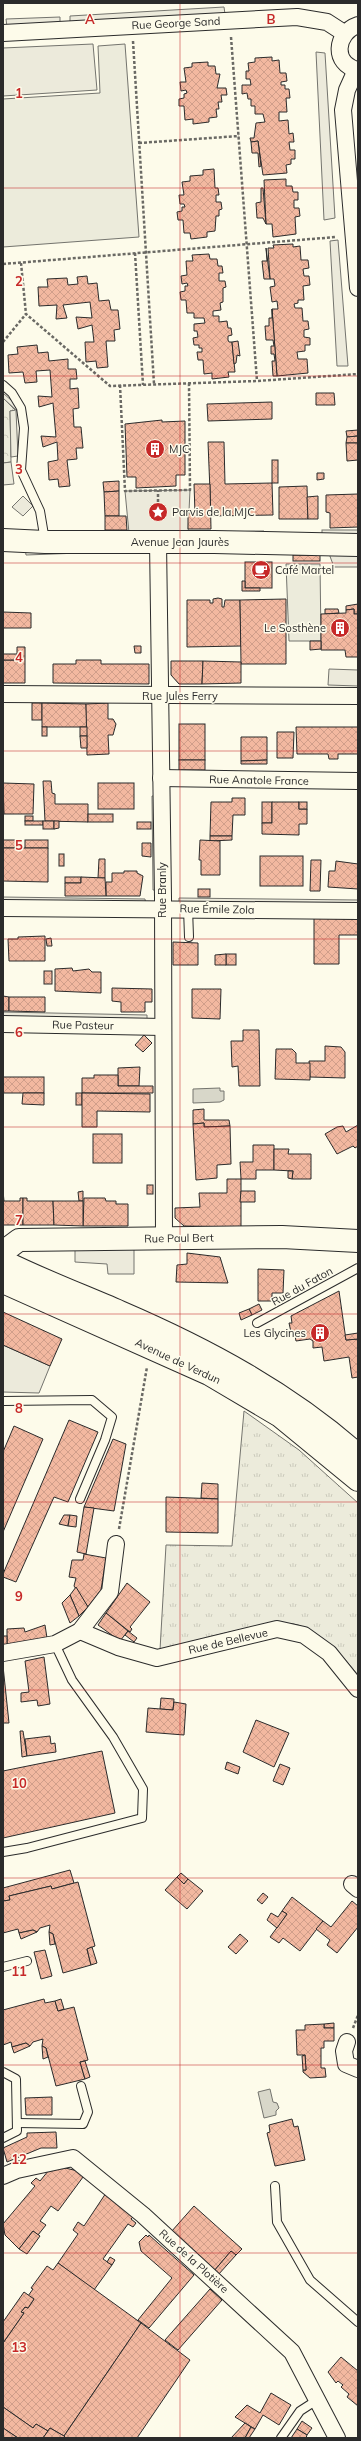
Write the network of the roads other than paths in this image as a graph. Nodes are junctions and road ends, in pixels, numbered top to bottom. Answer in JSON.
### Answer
{"nodes":[{"id":1,"x":351,"y":29,"type":"edge"},
{"id":2,"x":3,"y":33,"type":"edge"},
{"id":3,"x":357,"y":70,"type":"edge"},
{"id":4,"x":358,"y":288,"type":"edge"},
{"id":5,"x":3,"y":385,"type":"edge"},
{"id":6,"x":3,"y":540,"type":"edge"},
{"id":7,"x":45,"y":542,"type":"junction"},
{"id":8,"x":158,"y":542,"type":"junction"},
{"id":9,"x":358,"y":545,"type":"edge"},
{"id":10,"x":3,"y":694,"type":"edge"},
{"id":11,"x":160,"y":695,"type":"junction"},
{"id":12,"x":358,"y":696,"type":"edge"},
{"id":13,"x":161,"y":778,"type":"junction"},
{"id":14,"x":358,"y":781,"type":"edge"},
{"id":15,"x":3,"y":908,"type":"edge"},
{"id":16,"x":162,"y":908,"type":"junction"},
{"id":17,"x":188,"y":908,"type":"junction"},
{"id":18,"x":358,"y":911,"type":"edge"},
{"id":19,"x":189,"y":937,"type":"dead end"},
{"id":20,"x":3,"y":1024,"type":"edge"},
{"id":21,"x":162,"y":1027,"type":"junction"},
{"id":22,"x":164,"y":1238,"type":"junction"},
{"id":23,"x":358,"y":1241,"type":"edge"},
{"id":24,"x":3,"y":1252,"type":"edge"},
{"id":25,"x":3,"y":1261,"type":"edge"},
{"id":26,"x":358,"y":1268,"type":"edge"},
{"id":27,"x":3,"y":1282,"type":"edge"},
{"id":28,"x":257,"y":1323,"type":"dead end"},
{"id":29,"x":3,"y":1401,"type":"edge"},
{"id":30,"x":358,"y":1455,"type":"edge"},
{"id":31,"x":358,"y":1480,"type":"edge"},
{"id":32,"x":80,"y":1499,"type":"dead end"},
{"id":33,"x":116,"y":1544,"type":"road end"},
{"id":34,"x":80,"y":1631,"type":"junction"},
{"id":35,"x":55,"y":1644,"type":"junction"},
{"id":36,"x":3,"y":1653,"type":"edge"},
{"id":37,"x":358,"y":1689,"type":"edge"},
{"id":38,"x":3,"y":1852,"type":"edge"},
{"id":39,"x":27,"y":1961,"type":"dead end"},
{"id":40,"x":3,"y":1967,"type":"edge"},
{"id":41,"x":347,"y":2042,"type":"dead end"},
{"id":42,"x":358,"y":2068,"type":"edge"},
{"id":43,"x":3,"y":2072,"type":"edge"},
{"id":44,"x":82,"y":2086,"type":"dead end"},
{"id":45,"x":17,"y":2122,"type":"junction"},
{"id":46,"x":3,"y":2138,"type":"edge"},
{"id":47,"x":3,"y":2176,"type":"edge"},
{"id":48,"x":275,"y":2186,"type":"dead end"},
{"id":49,"x":358,"y":2322,"type":"edge"},
{"id":50,"x":317,"y":2400,"type":"junction"},
{"id":51,"x":281,"y":2438,"type":"edge"},
{"id":52,"x":337,"y":2438,"type":"edge"}],
"edges":[{"from":1,"to":2,"type":"street","name":"Rue George Sand"},
{"from":1,"to":3,"type":"street"},
{"from":3,"to":4,"type":"street"},
{"from":5,"to":7,"type":"lane"},
{"from":6,"to":7,"type":"main road","name":"Avenue Jean Jaurès"},
{"from":7,"to":8,"type":"main road","name":"Avenue Jean Jaurès"},
{"from":8,"to":9,"type":"main road","name":"Avenue Jean Jaurès"},
{"from":8,"to":11,"type":"street","name":"Rue Branly"},
{"from":10,"to":11,"type":"street","name":"Rue Jules Ferry"},
{"from":11,"to":12,"type":"street","name":"Rue Jules Ferry"},
{"from":11,"to":13,"type":"street","name":"Rue Branly"},
{"from":13,"to":14,"type":"street","name":"Rue Anatole France"},
{"from":13,"to":16,"type":"street","name":"Rue Branly"},
{"from":15,"to":16,"type":"street","name":"Rue Émile Zola"},
{"from":16,"to":17,"type":"street","name":"Rue Émile Zola"},
{"from":16,"to":21,"type":"street","name":"Rue Branly"},
{"from":17,"to":18,"type":"street","name":"Rue Émile Zola"},
{"from":17,"to":19,"type":"lane"},
{"from":20,"to":21,"type":"street","name":"Rue Pasteur"},
{"from":21,"to":22,"type":"street","name":"Rue Branly"},
{"from":22,"to":23,"type":"main road","name":"Rue Paul Bert"},
{"from":22,"to":24,"type":"main road","name":"Rue Paul Bert"},
{"from":25,"to":30,"type":"main road","name":"Avenue de Verdun"},
{"from":26,"to":28,"type":"lane","name":"Rue du Faton"},
{"from":27,"to":31,"type":"main road","name":"Avenue de Verdun"},
{"from":29,"to":32,"type":"lane"},
{"from":33,"to":34,"type":"street"},
{"from":34,"to":35,"type":"street"},
{"from":34,"to":37,"type":"street","name":"Rue de Bellevue"},
{"from":35,"to":36,"type":"street"},
{"from":35,"to":38,"type":"lane"},
{"from":39,"to":40,"type":"lane"},
{"from":41,"to":42,"type":"street"},
{"from":43,"to":45,"type":"lane"},
{"from":44,"to":45,"type":"lane"},
{"from":45,"to":46,"type":"lane"},
{"from":47,"to":50,"type":"street","name":"Rue de la Plotière"},
{"from":48,"to":49,"type":"lane"},
{"from":50,"to":51,"type":"lane"},
{"from":50,"to":52,"type":"street","name":"Rue de la Plotière"}]}
